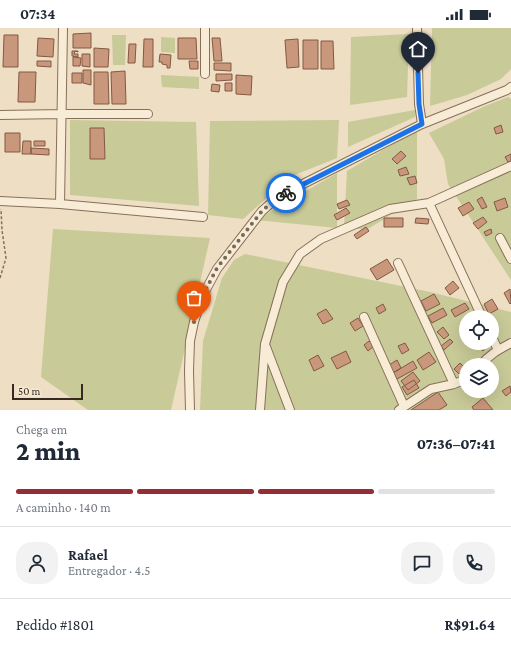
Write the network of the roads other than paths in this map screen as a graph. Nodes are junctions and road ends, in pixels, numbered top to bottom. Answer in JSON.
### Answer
{"nodes":[{"id":1,"x":62,"y":28,"type":"edge"},
{"id":2,"x":205,"y":28,"type":"edge"},
{"id":3,"x":417,"y":28,"type":"edge"},
{"id":4,"x":205,"y":74,"type":"dead end"},
{"id":5,"x":510,"y":90,"type":"edge"},
{"id":6,"x":62,"y":114,"type":"junction"},
{"id":7,"x":148,"y":114,"type":"dead end"},
{"id":8,"x":0,"y":115,"type":"edge"},
{"id":9,"x":422,"y":124,"type":"junction"},
{"id":10,"x":511,"y":166,"type":"edge"},
{"id":11,"x":1,"y":201,"type":"edge"},
{"id":12,"x":429,"y":203,"type":"junction"},
{"id":13,"x":60,"y":204,"type":"junction"},
{"id":14,"x":203,"y":217,"type":"dead end"},
{"id":15,"x":500,"y":238,"type":"dead end"},
{"id":16,"x":511,"y":259,"type":"edge"},
{"id":17,"x":398,"y":263,"type":"dead end"},
{"id":18,"x":479,"y":310,"type":"edge"},
{"id":19,"x":364,"y":317,"type":"dead end"},
{"id":20,"x":511,"y":343,"type":"edge"},
{"id":21,"x":265,"y":344,"type":"junction"},
{"id":22,"x":499,"y":349,"type":"edge"},
{"id":23,"x":498,"y":350,"type":"edge"},
{"id":24,"x":486,"y":358,"type":"edge"},
{"id":25,"x":459,"y":382,"type":"edge"},
{"id":26,"x":454,"y":384,"type":"junction"},
{"id":27,"x":402,"y":408,"type":"edge"},
{"id":28,"x":190,"y":410,"type":"edge"},
{"id":29,"x":260,"y":410,"type":"edge"},
{"id":30,"x":290,"y":410,"type":"edge"}],
"edges":[{"from":1,"to":6,"type":"street"},
{"from":2,"to":4,"type":"street"},
{"from":3,"to":9,"type":"street"},
{"from":5,"to":9,"type":"street"},
{"from":6,"to":7,"type":"street"},
{"from":6,"to":8,"type":"street"},
{"from":6,"to":13,"type":"street"},
{"from":9,"to":28,"type":"street"},
{"from":10,"to":12,"type":"street"},
{"from":11,"to":13,"type":"street"},
{"from":12,"to":18,"type":"street"},
{"from":12,"to":21,"type":"street"},
{"from":13,"to":14,"type":"street"},
{"from":15,"to":16,"type":"street"},
{"from":17,"to":26,"type":"street"},
{"from":19,"to":27,"type":"street"},
{"from":20,"to":22,"type":"street"},
{"from":21,"to":29,"type":"street"},
{"from":21,"to":30,"type":"street"},
{"from":23,"to":24,"type":"street"},
{"from":25,"to":26,"type":"street"},
{"from":26,"to":27,"type":"street"}]}
